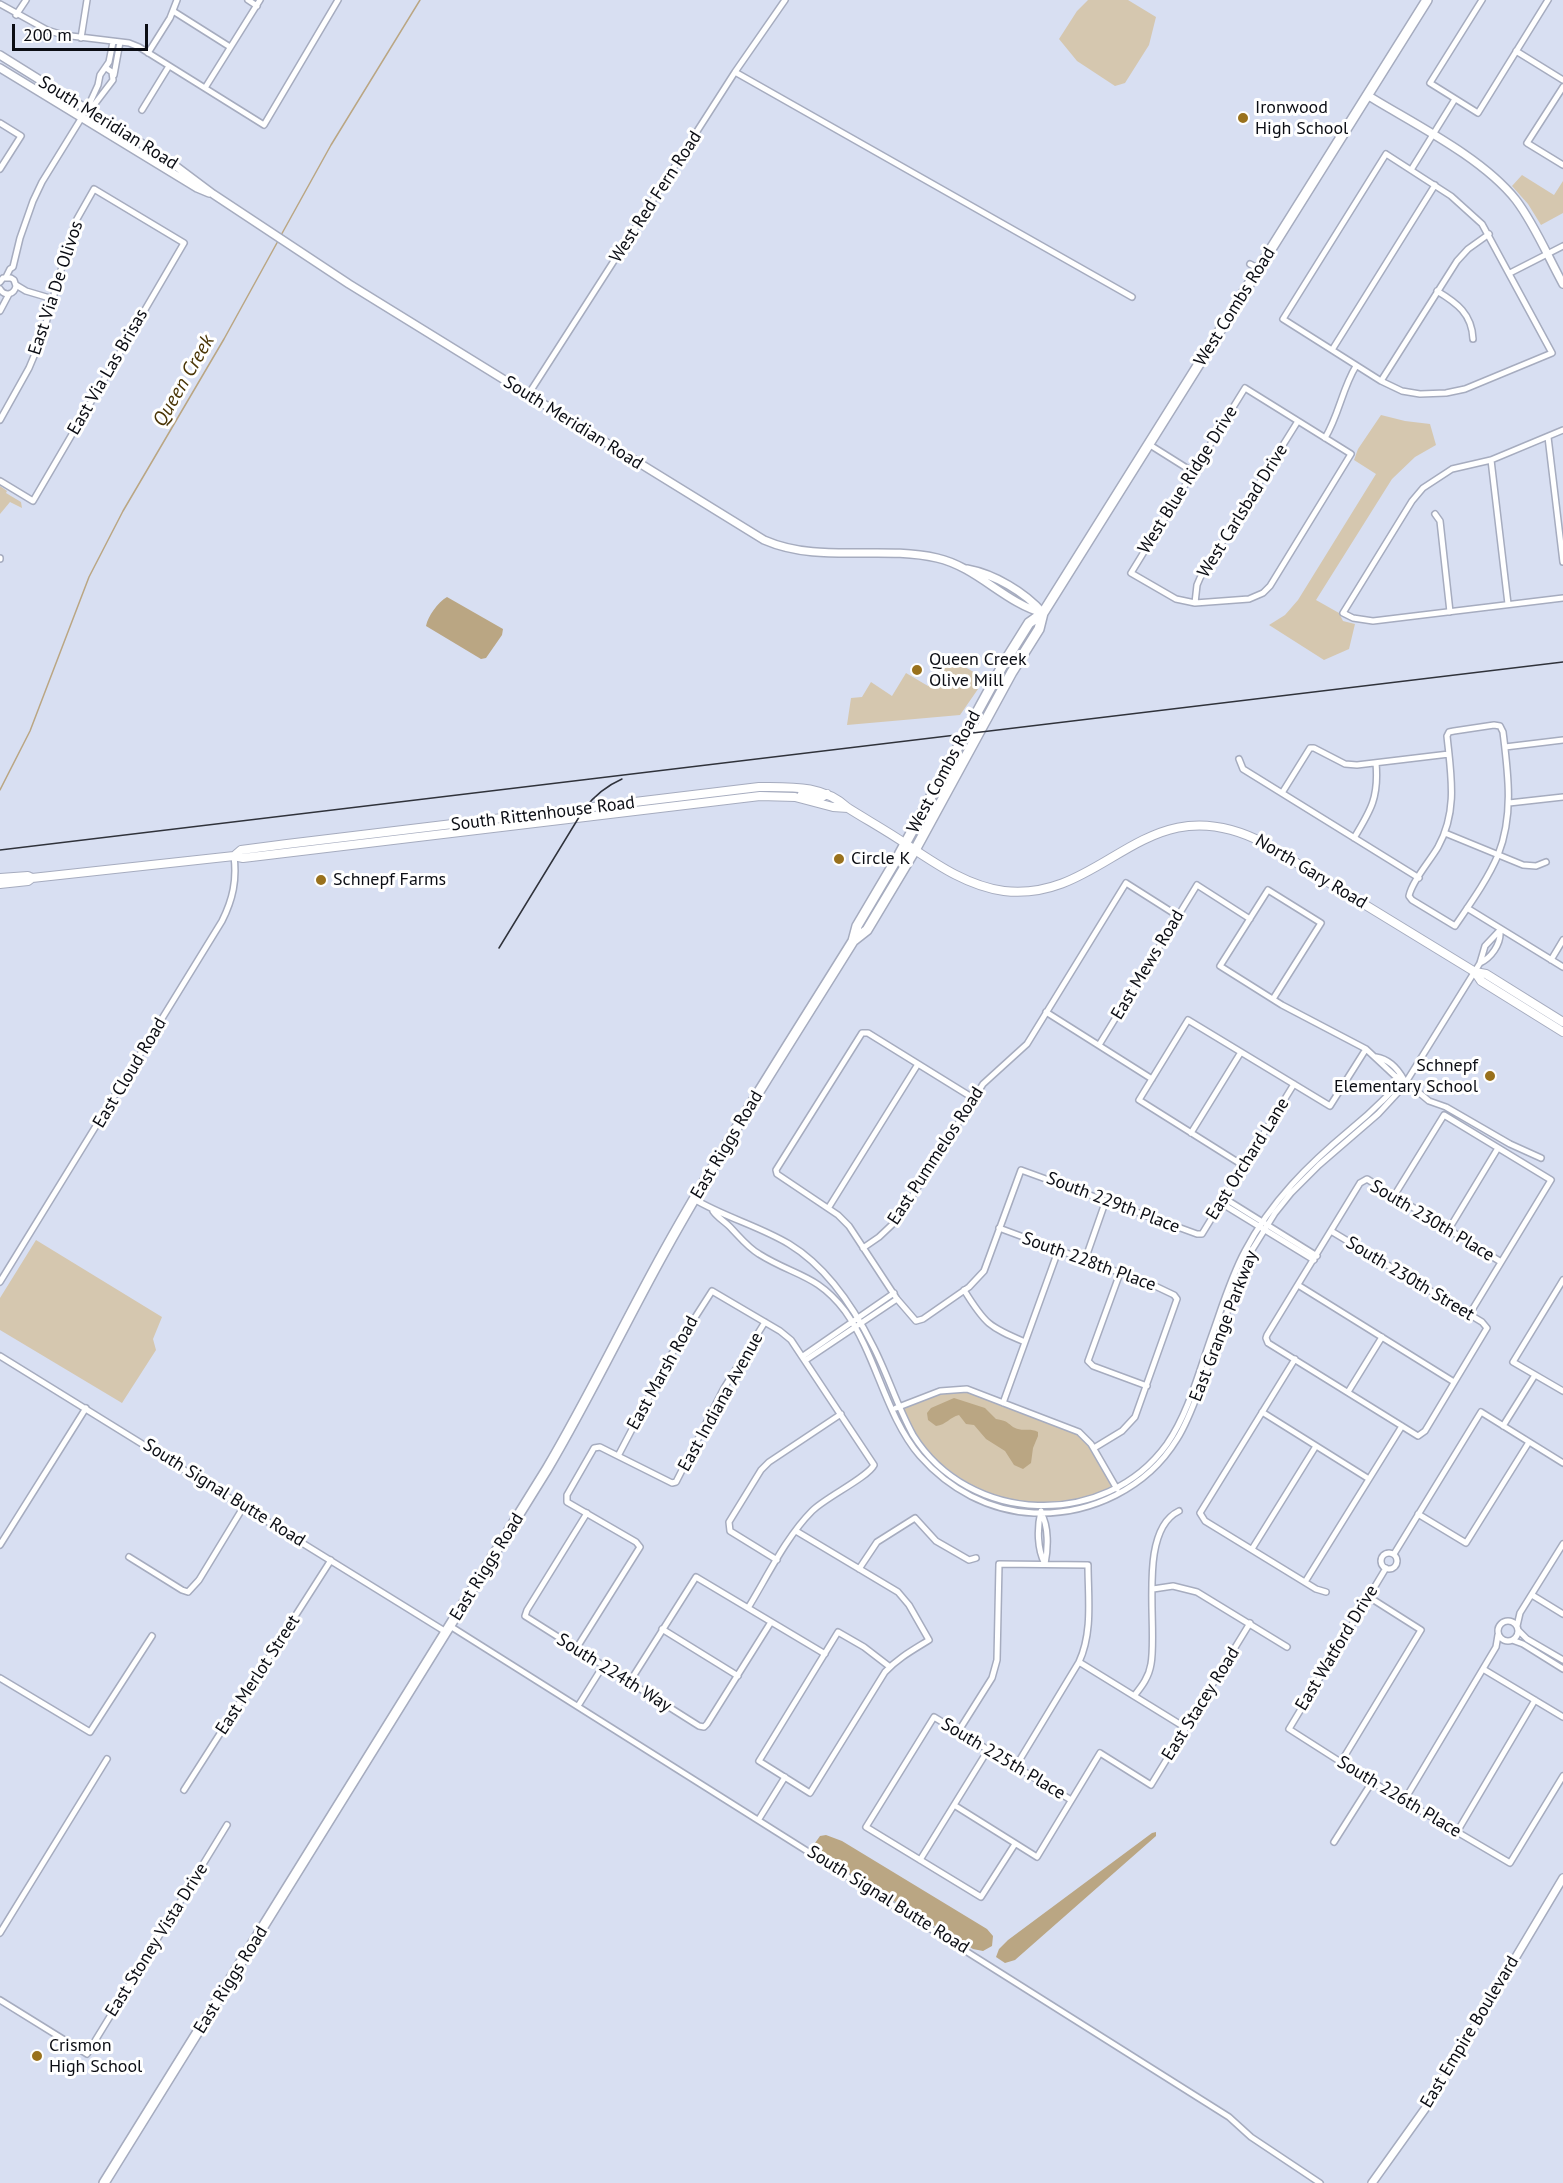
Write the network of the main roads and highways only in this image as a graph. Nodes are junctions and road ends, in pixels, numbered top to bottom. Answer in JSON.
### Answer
{"nodes":[{"id":1,"x":1427,"y":0,"type":"edge"},
{"id":2,"x":1043,"y":613,"type":"junction"},
{"id":3,"x":792,"y":787,"type":"junction"},
{"id":4,"x":826,"y":794,"type":"junction"},
{"id":5,"x":754,"y":797,"type":"junction"},
{"id":6,"x":795,"y":797,"type":"junction"},
{"id":7,"x":848,"y":808,"type":"junction"},
{"id":8,"x":906,"y":844,"type":"junction"},
{"id":9,"x":915,"y":850,"type":"junction"},
{"id":10,"x":234,"y":856,"type":"junction"},
{"id":11,"x":0,"y":878,"type":"edge"},
{"id":12,"x":32,"y":878,"type":"junction"},
{"id":13,"x":0,"y":884,"type":"edge"},
{"id":14,"x":853,"y":941,"type":"junction"},
{"id":15,"x":1475,"y":972,"type":"junction"},
{"id":16,"x":1563,"y":1022,"type":"edge"},
{"id":17,"x":1563,"y":1032,"type":"edge"},
{"id":18,"x":104,"y":2183,"type":"edge"}],
"edges":[{"from":1,"to":2,"type":"main road","name":"West Combs Road"},
{"from":2,"to":8,"type":"main road","name":"West Combs Road"},
{"from":2,"to":9,"type":"main road","name":"West Combs Road"},
{"from":3,"to":4,"type":"main road","name":"South Rittenhouse Road"},
{"from":3,"to":5,"type":"main road"},
{"from":3,"to":10,"type":"main road","name":"South Rittenhouse Road"},
{"from":4,"to":6,"type":"main road"},
{"from":4,"to":7,"type":"main road","name":"South Rittenhouse Road"},
{"from":5,"to":6,"type":"main road","name":"South Rittenhouse Road"},
{"from":5,"to":10,"type":"main road","name":"South Rittenhouse Road"},
{"from":6,"to":7,"type":"main road","name":"South Rittenhouse Road"},
{"from":7,"to":8,"type":"main road","name":"South Rittenhouse Road"},
{"from":8,"to":9,"type":"main road","name":"North Gary Road"},
{"from":8,"to":14,"type":"main road","name":"East Riggs Road"},
{"from":9,"to":14,"type":"main road","name":"East Riggs Road"},
{"from":9,"to":15,"type":"main road","name":"North Gary Road"},
{"from":10,"to":12,"type":"main road","name":"South Rittenhouse Road"},
{"from":11,"to":12,"type":"main road","name":"South Rittenhouse Road"},
{"from":12,"to":13,"type":"main road","name":"South Rittenhouse Road"},
{"from":14,"to":18,"type":"main road","name":"East Riggs Road"},
{"from":15,"to":16,"type":"main road","name":"North Gary Road"},
{"from":15,"to":17,"type":"main road","name":"North Gary Road"}]}
